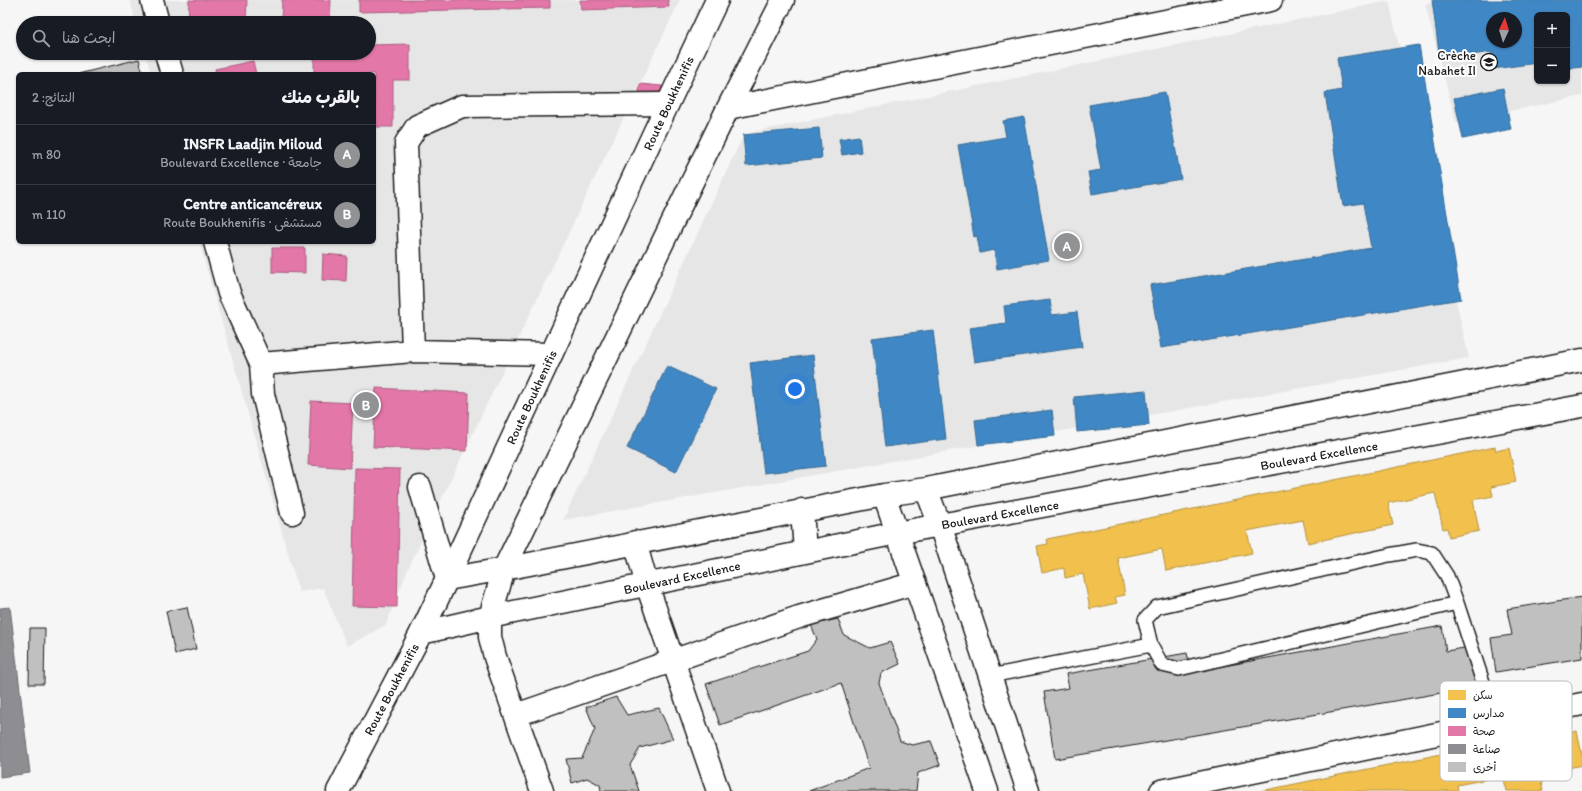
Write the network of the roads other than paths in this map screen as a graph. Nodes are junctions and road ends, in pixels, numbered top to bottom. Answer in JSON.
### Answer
{"nodes":[{"id":1,"x":152,"y":0,"type":"edge"},
{"id":2,"x":717,"y":0,"type":"edge"},
{"id":3,"x":783,"y":0,"type":"edge"},
{"id":4,"x":1271,"y":0,"type":"edge"},
{"id":5,"x":156,"y":16,"type":"edge"},
{"id":6,"x":168,"y":60,"type":"edge"},
{"id":7,"x":171,"y":72,"type":"edge"},
{"id":8,"x":667,"y":104,"type":"junction"},
{"id":9,"x":728,"y":108,"type":"junction"},
{"id":10,"x":216,"y":244,"type":"edge"},
{"id":11,"x":414,"y":351,"type":"junction"},
{"id":12,"x":551,"y":354,"type":"junction"},
{"id":13,"x":1582,"y":360,"type":"edge"},
{"id":14,"x":261,"y":364,"type":"junction"},
{"id":15,"x":1582,"y":406,"type":"edge"},
{"id":16,"x":420,"y":487,"type":"dead end"},
{"id":17,"x":926,"y":490,"type":"junction"},
{"id":18,"x":884,"y":495,"type":"junction"},
{"id":19,"x":802,"y":510,"type":"junction"},
{"id":20,"x":292,"y":513,"type":"dead end"},
{"id":21,"x":940,"y":525,"type":"junction"},
{"id":22,"x":897,"y":533,"type":"junction"},
{"id":23,"x":635,"y":542,"type":"junction"},
{"id":24,"x":805,"y":552,"type":"junction"},
{"id":25,"x":504,"y":569,"type":"junction"},
{"id":26,"x":447,"y":579,"type":"junction"},
{"id":27,"x":915,"y":582,"type":"junction"},
{"id":28,"x":646,"y":585,"type":"junction"},
{"id":29,"x":1457,"y":603,"type":"junction"},
{"id":30,"x":490,"y":617,"type":"junction"},
{"id":31,"x":420,"y":633,"type":"junction"},
{"id":32,"x":1151,"y":645,"type":"junction"},
{"id":33,"x":673,"y":662,"type":"junction"},
{"id":34,"x":990,"y":676,"type":"junction"},
{"id":35,"x":1483,"y":681,"type":"edge"},
{"id":36,"x":1582,"y":704,"type":"edge"},
{"id":37,"x":1572,"y":706,"type":"edge"},
{"id":38,"x":516,"y":715,"type":"junction"},
{"id":39,"x":1440,"y":734,"type":"edge"},
{"id":40,"x":338,"y":791,"type":"edge"},
{"id":41,"x":542,"y":791,"type":"edge"},
{"id":42,"x":718,"y":791,"type":"edge"},
{"id":43,"x":988,"y":791,"type":"edge"},
{"id":44,"x":1028,"y":791,"type":"edge"},
{"id":45,"x":1160,"y":791,"type":"edge"}],
"edges":[{"from":1,"to":5,"type":"street"},
{"from":2,"to":8,"type":"street","name":"Route Boukhenifis"},
{"from":3,"to":9,"type":"street"},
{"from":4,"to":9,"type":"street"},
{"from":6,"to":7,"type":"street"},
{"from":8,"to":11,"type":"street"},
{"from":8,"to":12,"type":"street","name":"Route Boukhenifis"},
{"from":9,"to":25,"type":"street"},
{"from":10,"to":14,"type":"street"},
{"from":11,"to":12,"type":"street"},
{"from":11,"to":14,"type":"street"},
{"from":12,"to":26,"type":"street","name":"Route Boukhenifis"},
{"from":13,"to":17,"type":"street"},
{"from":14,"to":20,"type":"street"},
{"from":15,"to":21,"type":"street","name":"Boulevard Excellence"},
{"from":16,"to":26,"type":"street"},
{"from":17,"to":18,"type":"street"},
{"from":17,"to":21,"type":"street"},
{"from":18,"to":19,"type":"street"},
{"from":18,"to":22,"type":"street"},
{"from":19,"to":23,"type":"street"},
{"from":19,"to":24,"type":"street"},
{"from":21,"to":22,"type":"street","name":"Boulevard Excellence"},
{"from":21,"to":34,"type":"street"},
{"from":22,"to":24,"type":"street","name":"Boulevard Excellence"},
{"from":22,"to":27,"type":"street"},
{"from":23,"to":25,"type":"street"},
{"from":23,"to":28,"type":"street"},
{"from":24,"to":28,"type":"street","name":"Boulevard Excellence"},
{"from":25,"to":26,"type":"street"},
{"from":25,"to":30,"type":"street"},
{"from":26,"to":31,"type":"street","name":"Route Boukhenifis"},
{"from":27,"to":33,"type":"street"},
{"from":27,"to":43,"type":"street"},
{"from":28,"to":30,"type":"street","name":"Boulevard Excellence"},
{"from":28,"to":33,"type":"street"},
{"from":29,"to":32,"type":"lane"},
{"from":29,"to":32,"type":"lane"},
{"from":29,"to":35,"type":"lane"},
{"from":30,"to":31,"type":"street","name":"Boulevard Excellence"},
{"from":30,"to":38,"type":"street"},
{"from":31,"to":40,"type":"street","name":"Route Boukhenifis"},
{"from":32,"to":34,"type":"lane"},
{"from":33,"to":38,"type":"street"},
{"from":33,"to":42,"type":"street"},
{"from":34,"to":44,"type":"street"},
{"from":36,"to":37,"type":"street"},
{"from":38,"to":41,"type":"street"},
{"from":39,"to":45,"type":"street"}]}
